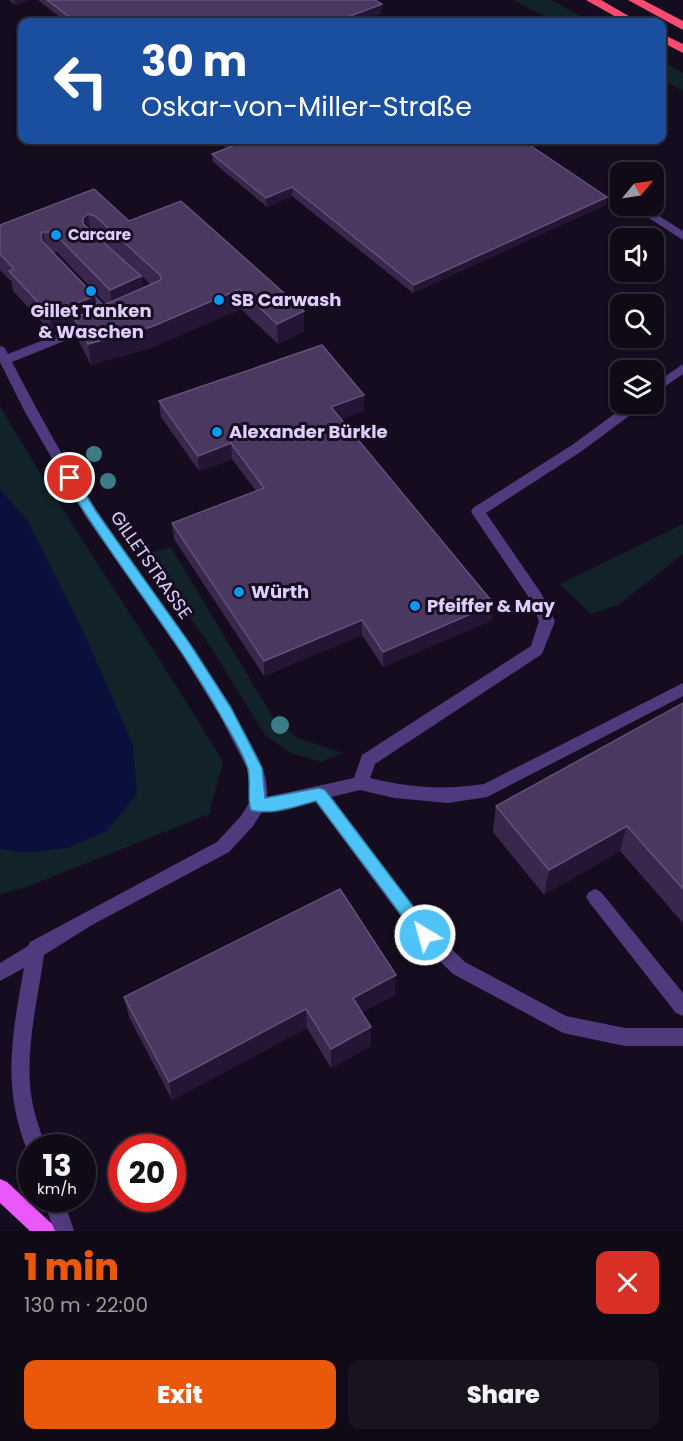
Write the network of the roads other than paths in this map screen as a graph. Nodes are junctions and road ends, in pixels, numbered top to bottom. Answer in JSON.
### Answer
{"nodes":[{"id":1,"x":592,"y":0,"type":"edge"},
{"id":2,"x":634,"y":0,"type":"edge"},
{"id":3,"x":626,"y":18,"type":"edge"},
{"id":4,"x":683,"y":26,"type":"edge"},
{"id":5,"x":666,"y":40,"type":"edge"},
{"id":6,"x":683,"y":49,"type":"edge"},
{"id":7,"x":652,"y":216,"type":"edge"},
{"id":8,"x":683,"y":236,"type":"edge"},
{"id":9,"x":73,"y":280,"type":"edge"},
{"id":10,"x":3,"y":355,"type":"edge"},
{"id":11,"x":683,"y":368,"type":"edge"},
{"id":12,"x":664,"y":382,"type":"edge"},
{"id":13,"x":623,"y":414,"type":"edge"},
{"id":14,"x":683,"y":689,"type":"edge"},
{"id":15,"x":360,"y":783,"type":"junction"},
{"id":16,"x":319,"y":794,"type":"junction"},
{"id":17,"x":257,"y":805,"type":"junction"},
{"id":18,"x":595,"y":897,"type":"dead end"},
{"id":19,"x":36,"y":948,"type":"junction"},
{"id":20,"x":0,"y":973,"type":"edge"},
{"id":21,"x":683,"y":1007,"type":"edge"},
{"id":22,"x":683,"y":1036,"type":"edge"},
{"id":23,"x":32,"y":1134,"type":"edge"},
{"id":24,"x":0,"y":1189,"type":"edge"},
{"id":25,"x":58,"y":1212,"type":"edge"},
{"id":26,"x":45,"y":1231,"type":"edge"},
{"id":27,"x":64,"y":1231,"type":"edge"}],
"edges":[{"from":1,"to":3,"type":"highway"},
{"from":2,"to":4,"type":"highway"},
{"from":5,"to":6,"type":"highway"},
{"from":7,"to":8,"type":"street"},
{"from":9,"to":10,"type":"street"},
{"from":10,"to":17,"type":"street","name":"GILLETSTRASSE"},
{"from":11,"to":12,"type":"street"},
{"from":13,"to":15,"type":"street"},
{"from":14,"to":15,"type":"street"},
{"from":15,"to":16,"type":"street"},
{"from":16,"to":17,"type":"street"},
{"from":16,"to":22,"type":"street"},
{"from":17,"to":19,"type":"street"},
{"from":18,"to":21,"type":"street"},
{"from":19,"to":20,"type":"street"},
{"from":19,"to":23,"type":"street"},
{"from":24,"to":26,"type":"main road"},
{"from":25,"to":27,"type":"street"}]}
